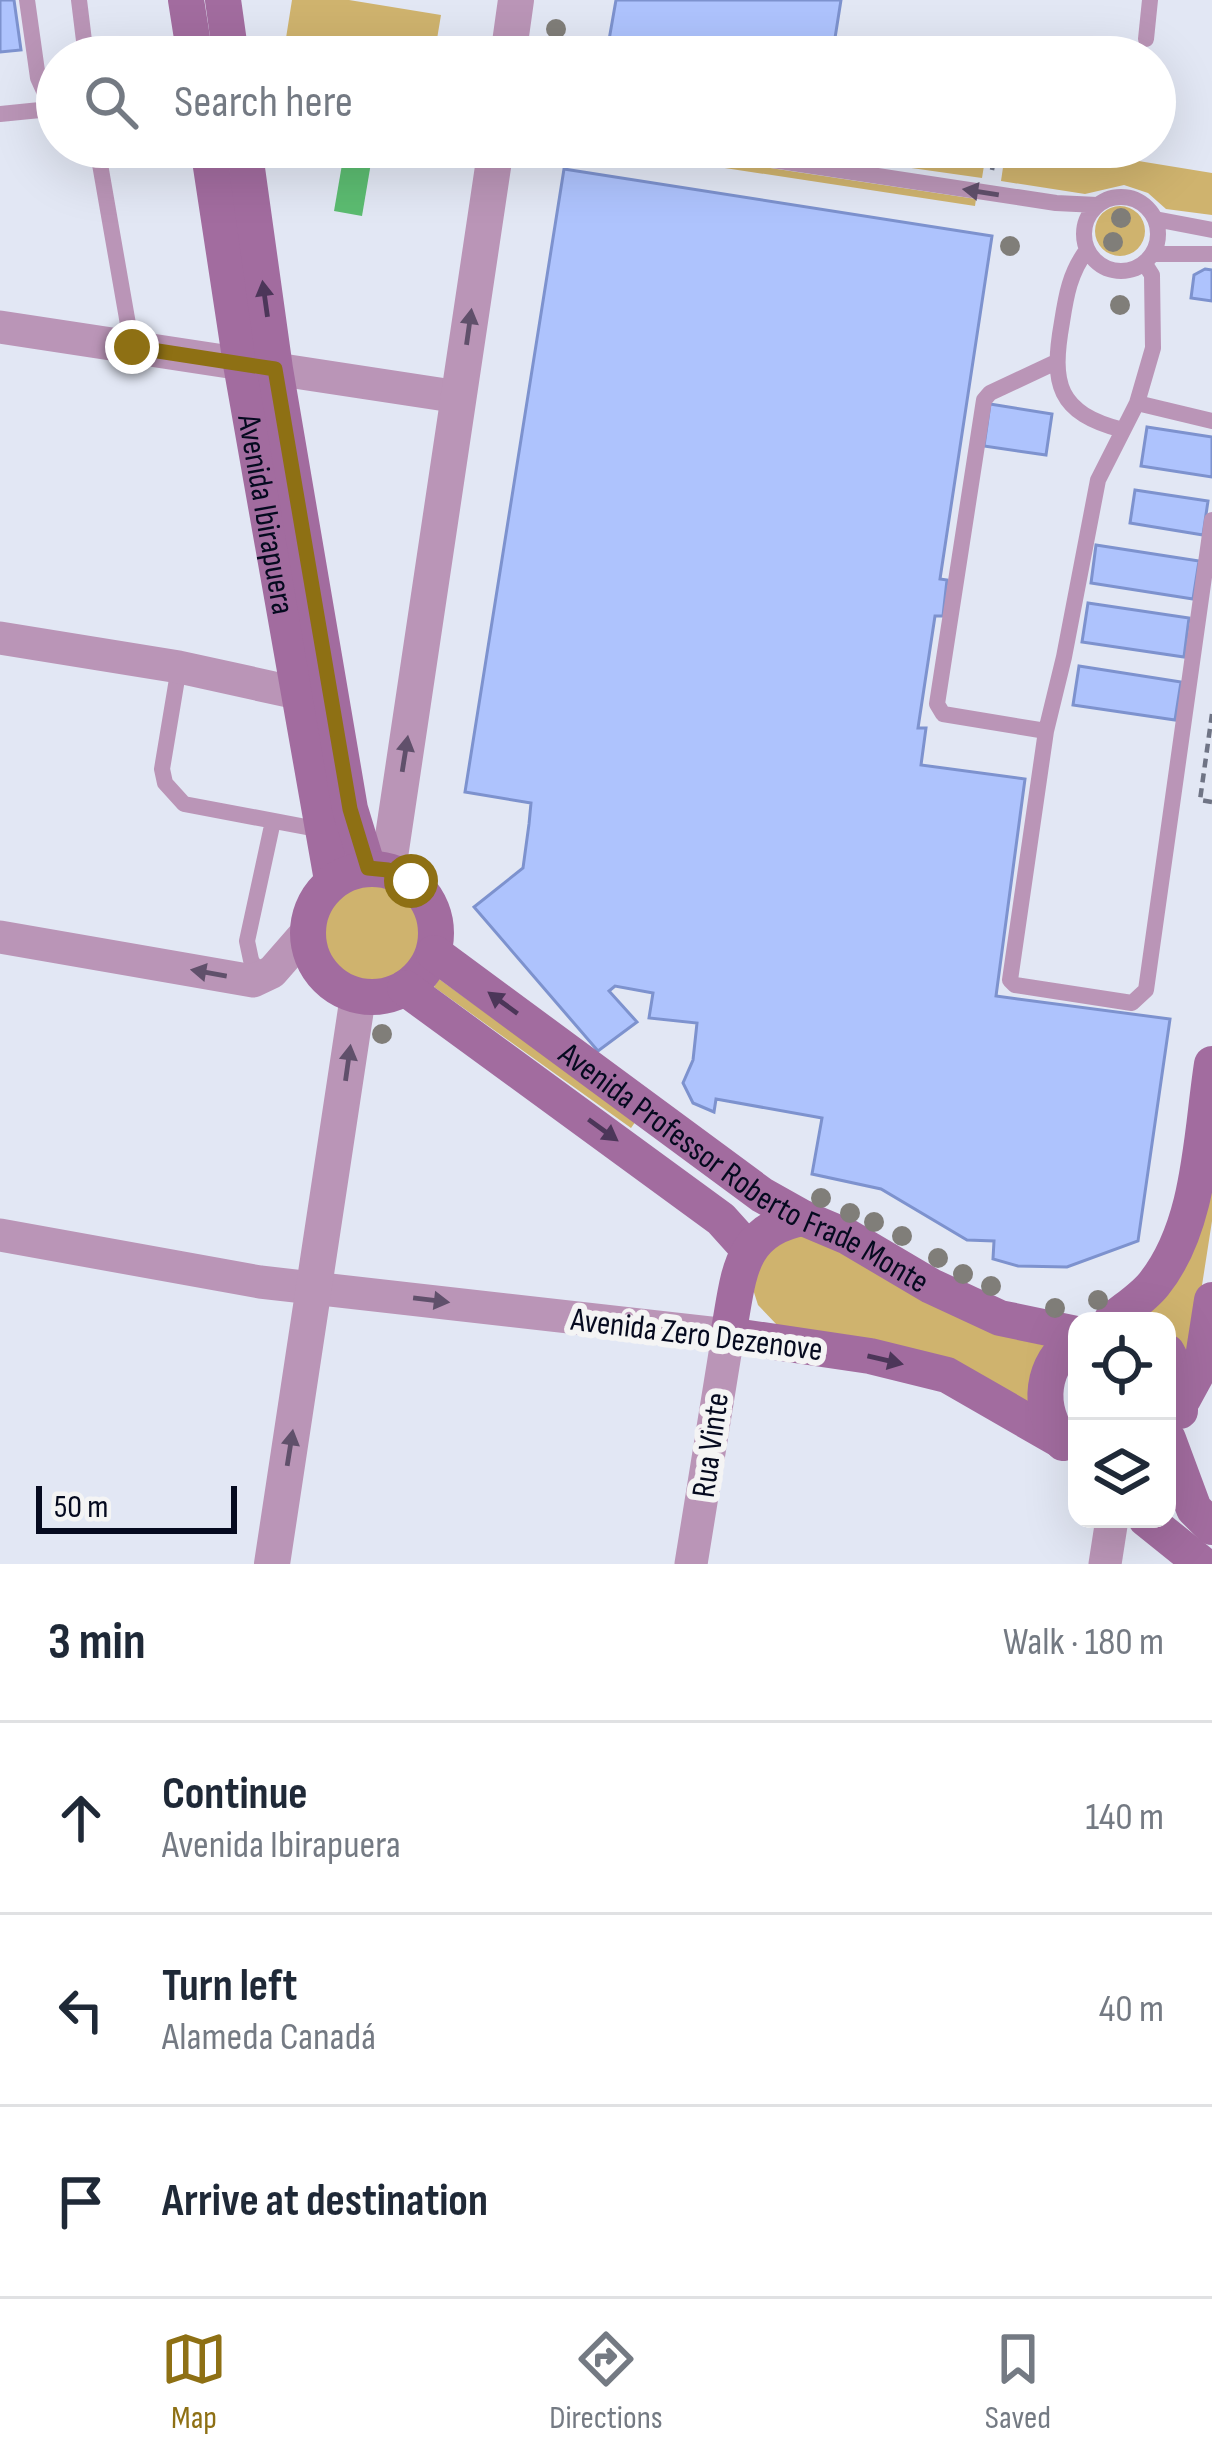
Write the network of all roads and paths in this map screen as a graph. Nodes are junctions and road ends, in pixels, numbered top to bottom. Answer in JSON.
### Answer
{"nodes":[{"id":1,"x":27,"y":0,"type":"edge"},
{"id":2,"x":79,"y":0,"type":"edge"},
{"id":3,"x":186,"y":0,"type":"edge"},
{"id":4,"x":224,"y":0,"type":"edge"},
{"id":5,"x":516,"y":0,"type":"edge"},
{"id":6,"x":1150,"y":0,"type":"edge"},
{"id":7,"x":83,"y":36,"type":"edge"},
{"id":8,"x":192,"y":36,"type":"edge"},
{"id":9,"x":228,"y":36,"type":"edge"},
{"id":10,"x":511,"y":36,"type":"edge"},
{"id":11,"x":1146,"y":36,"type":"edge"},
{"id":12,"x":36,"y":64,"type":"edge"},
{"id":13,"x":0,"y":114,"type":"edge"},
{"id":14,"x":36,"y":114,"type":"edge"},
{"id":15,"x":100,"y":168,"type":"edge"},
{"id":16,"x":213,"y":168,"type":"edge"},
{"id":17,"x":245,"y":168,"type":"edge"},
{"id":18,"x":493,"y":168,"type":"edge"},
{"id":19,"x":825,"y":168,"type":"edge"},
{"id":20,"x":1097,"y":205,"type":"junction"},
{"id":21,"x":1155,"y":219,"type":"junction"},
{"id":22,"x":1212,"y":230,"type":"edge"},
{"id":23,"x":1087,"y":250,"type":"junction"},
{"id":24,"x":1212,"y":254,"type":"edge"},
{"id":25,"x":1148,"y":259,"type":"junction"},
{"id":26,"x":0,"y":327,"type":"edge"},
{"id":27,"x":132,"y":347,"type":"junction"},
{"id":28,"x":1054,"y":363,"type":"junction"},
{"id":29,"x":258,"y":367,"type":"junction"},
{"id":30,"x":459,"y":397,"type":"junction"},
{"id":31,"x":1137,"y":403,"type":"junction"},
{"id":32,"x":1212,"y":421,"type":"edge"},
{"id":33,"x":1124,"y":430,"type":"junction"},
{"id":34,"x":1212,"y":520,"type":"edge"},
{"id":35,"x":0,"y":638,"type":"edge"},
{"id":36,"x":178,"y":667,"type":"junction"},
{"id":37,"x":297,"y":693,"type":"junction"},
{"id":38,"x":1212,"y":714,"type":"edge"},
{"id":39,"x":1046,"y":731,"type":"junction"},
{"id":40,"x":1212,"y":802,"type":"edge"},
{"id":41,"x":273,"y":821,"type":"junction"},
{"id":42,"x":322,"y":830,"type":"junction"},
{"id":43,"x":378,"y":869,"type":"junction"},
{"id":44,"x":332,"y":880,"type":"junction"},
{"id":45,"x":306,"y":933,"type":"junction"},
{"id":46,"x":0,"y":938,"type":"edge"},
{"id":47,"x":434,"y":952,"type":"junction"},
{"id":48,"x":261,"y":977,"type":"junction"},
{"id":49,"x":406,"y":988,"type":"junction"},
{"id":50,"x":358,"y":996,"type":"junction"},
{"id":51,"x":1212,"y":1064,"type":"edge"},
{"id":52,"x":803,"y":1218,"type":"junction"},
{"id":53,"x":0,"y":1235,"type":"edge"},
{"id":54,"x":743,"y":1266,"type":"junction"},
{"id":55,"x":315,"y":1286,"type":"junction"},
{"id":56,"x":1212,"y":1300,"type":"edge"},
{"id":57,"x":1122,"y":1312,"type":"edge"},
{"id":58,"x":1068,"y":1333,"type":"edge"},
{"id":59,"x":728,"y":1335,"type":"junction"},
{"id":60,"x":1068,"y":1343,"type":"edge"},
{"id":61,"x":794,"y":1345,"type":"junction"},
{"id":62,"x":1176,"y":1369,"type":"edge"},
{"id":63,"x":1183,"y":1399,"type":"junction"},
{"id":64,"x":1176,"y":1424,"type":"edge"},
{"id":65,"x":1068,"y":1446,"type":"edge"},
{"id":66,"x":1068,"y":1446,"type":"edge"},
{"id":67,"x":1176,"y":1463,"type":"edge"},
{"id":68,"x":1111,"y":1528,"type":"edge"},
{"id":69,"x":1157,"y":1528,"type":"edge"},
{"id":70,"x":1212,"y":1528,"type":"edge"},
{"id":71,"x":272,"y":1564,"type":"edge"},
{"id":72,"x":691,"y":1564,"type":"edge"},
{"id":73,"x":1105,"y":1564,"type":"edge"},
{"id":74,"x":1202,"y":1564,"type":"edge"}],
"edges":[{"from":1,"to":12,"type":"lane"},
{"from":2,"to":7,"type":"lane"},
{"from":3,"to":8,"type":"main road"},
{"from":4,"to":9,"type":"main road"},
{"from":5,"to":10,"type":"street"},
{"from":6,"to":11,"type":"lane"},
{"from":13,"to":14,"type":"lane"},
{"from":15,"to":27,"type":"lane"},
{"from":16,"to":29,"type":"main road","name":"Avenida Ibirapuera"},
{"from":29,"to":17,"type":"main road","name":"Avenida Ibirapuera","one_way":true},
{"from":30,"to":18,"type":"street","one_way":true},
{"from":20,"to":19,"type":"lane","one_way":true},
{"from":20,"to":21,"type":"lane"},
{"from":20,"to":23,"type":"lane"},
{"from":21,"to":22,"type":"lane"},
{"from":21,"to":25,"type":"lane"},
{"from":23,"to":25,"type":"lane"},
{"from":23,"to":28,"type":"lane"},
{"from":24,"to":25,"type":"lane"},
{"from":25,"to":31,"type":"lane"},
{"from":26,"to":27,"type":"street"},
{"from":27,"to":29,"type":"street"},
{"from":28,"to":33,"type":"lane"},
{"from":28,"to":39,"type":"lane"},
{"from":29,"to":30,"type":"street"},
{"from":29,"to":37,"type":"main road","name":"Avenida Ibirapuera"},
{"from":29,"to":43,"type":"main road","name":"Avenida Ibirapuera"},
{"from":43,"to":30,"type":"street","one_way":true},
{"from":31,"to":32,"type":"lane"},
{"from":31,"to":33,"type":"lane"},
{"from":33,"to":39,"type":"lane"},
{"from":34,"to":39,"type":"lane"},
{"from":35,"to":36,"type":"street"},
{"from":36,"to":37,"type":"street"},
{"from":36,"to":41,"type":"lane"},
{"from":37,"to":42,"type":"main road","name":"Avenida Ibirapuera"},
{"from":38,"to":40,"type":"path"},
{"from":41,"to":42,"type":"lane"},
{"from":41,"to":48,"type":"lane"},
{"from":42,"to":44,"type":"main road","name":"Avenida Ibirapuera"},
{"from":43,"to":44,"type":"main road"},
{"from":43,"to":47,"type":"main road"},
{"from":44,"to":45,"type":"main road"},
{"from":45,"to":48,"type":"street"},
{"from":45,"to":50,"type":"main road"},
{"from":48,"to":46,"type":"street","one_way":true},
{"from":47,"to":49,"type":"main road"},
{"from":52,"to":47,"type":"main road","name":"Avenida Professor Roberto Frade Monte","one_way":true},
{"from":49,"to":50,"type":"main road"},
{"from":49,"to":54,"type":"main road","name":"Avenida Professor Roberto Frade Monte","one_way":true},
{"from":55,"to":50,"type":"street","one_way":true},
{"from":51,"to":57,"type":"main road"},
{"from":52,"to":54,"type":"main road"},
{"from":52,"to":58,"type":"main road","name":"Avenida Professor Roberto Frade Monte"},
{"from":53,"to":55,"type":"street","name":"Avenida Zero Dezenove"},
{"from":54,"to":59,"type":"main road","name":"Rua Vinte"},
{"from":54,"to":61,"type":"main road","name":"Avenida Professor Roberto Frade Monte"},
{"from":55,"to":59,"type":"street","name":"Avenida Zero Dezenove","one_way":true},
{"from":71,"to":55,"type":"street","one_way":true},
{"from":56,"to":63,"type":"main road"},
{"from":59,"to":61,"type":"main road","name":"Avenida Zero Dezenove"},
{"from":59,"to":72,"type":"street","name":"Rua Vinte"},
{"from":60,"to":65,"type":"main road"},
{"from":61,"to":66,"type":"main road","name":"Avenida Zero Dezenove","one_way":true},
{"from":62,"to":63,"type":"main road"},
{"from":63,"to":64,"type":"main road"},
{"from":67,"to":70,"type":"main road"},
{"from":68,"to":73,"type":"street"},
{"from":69,"to":74,"type":"main road"}]}
